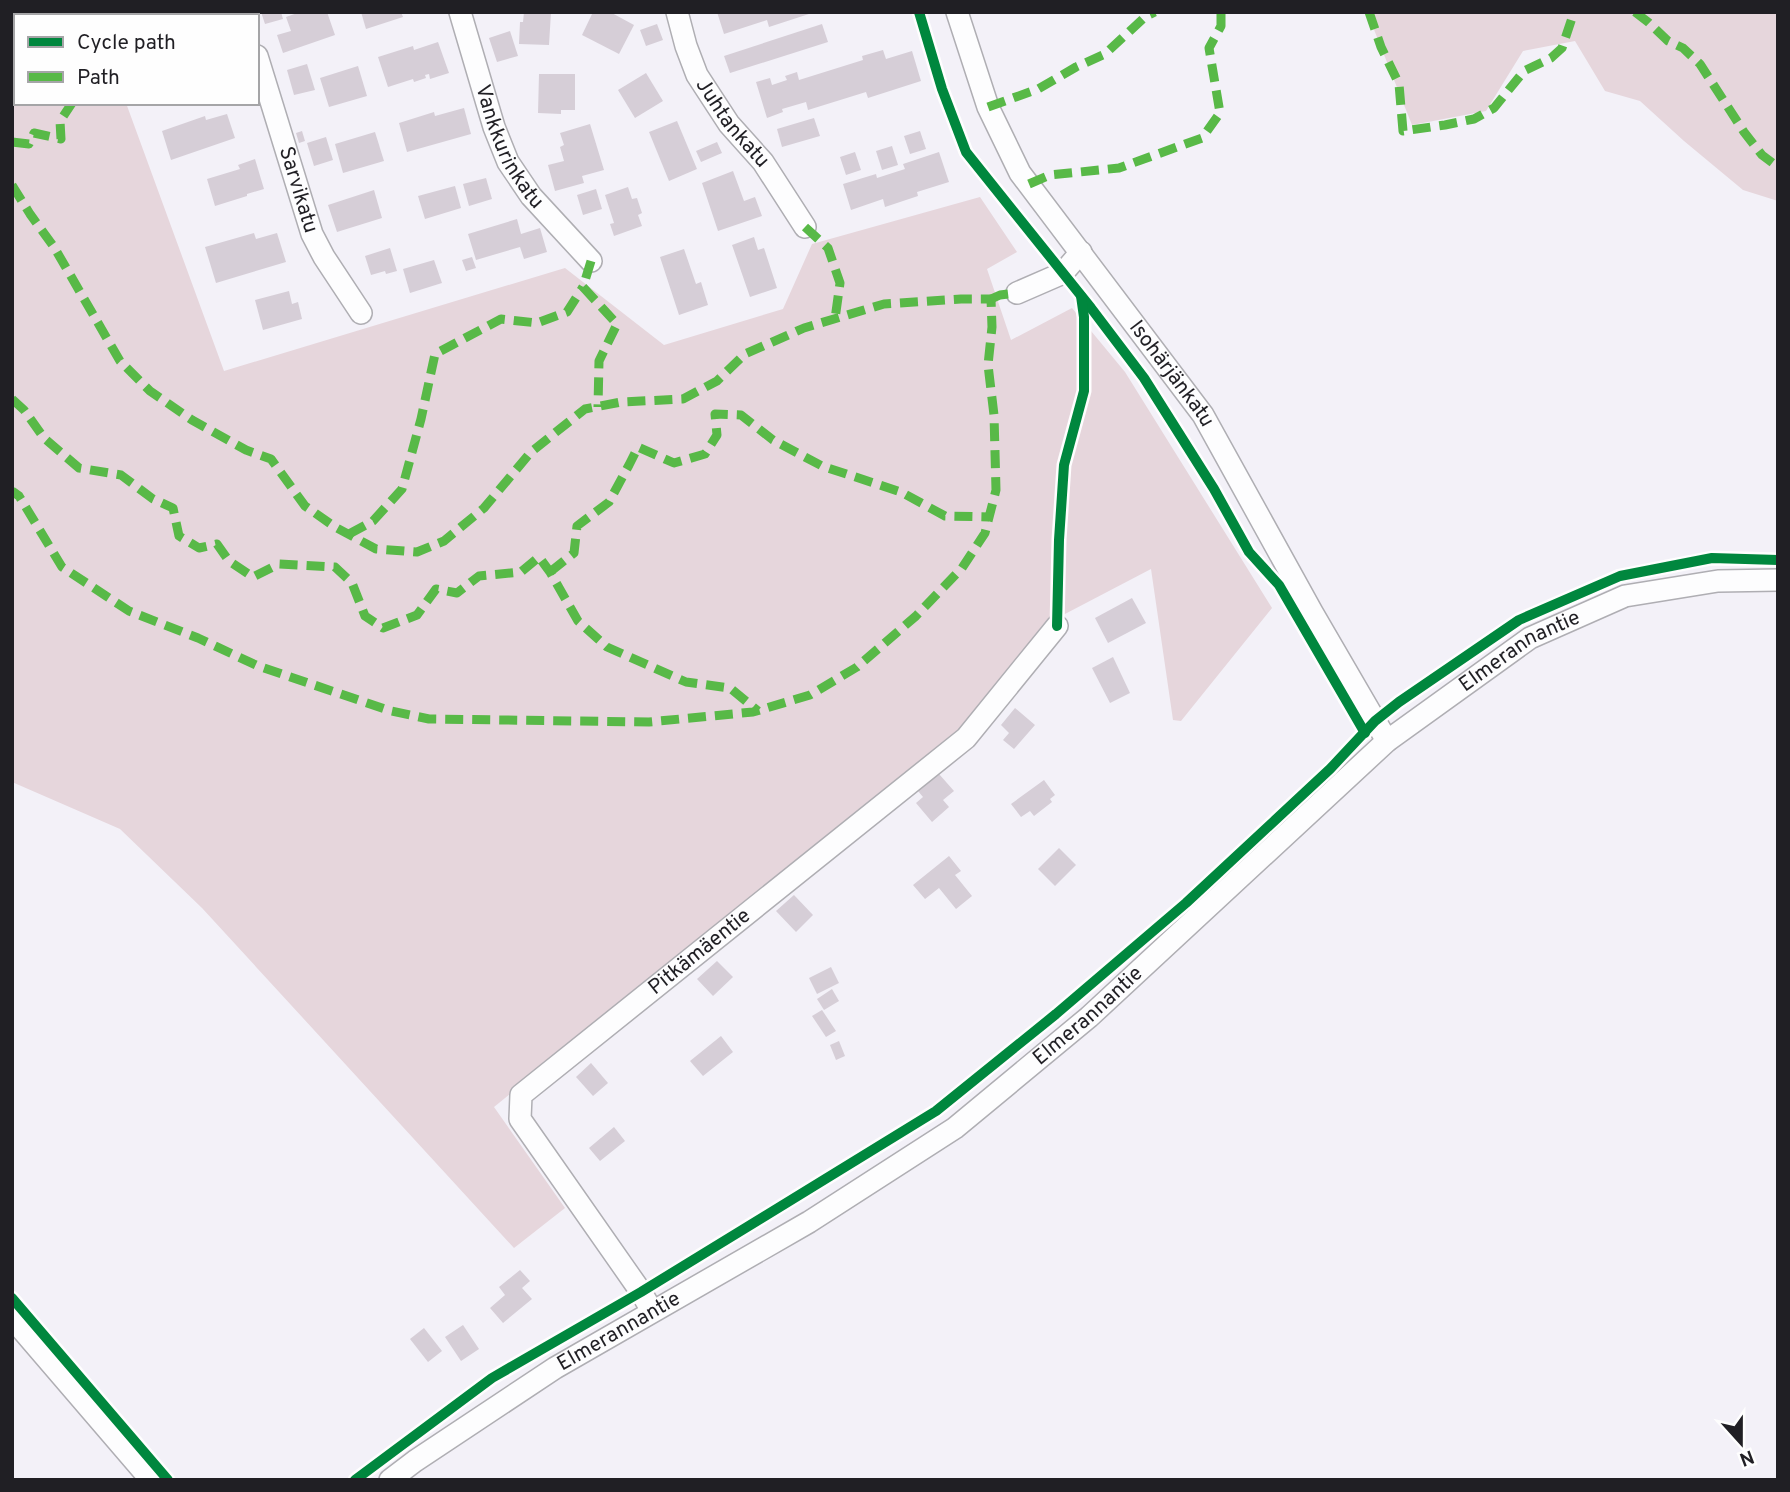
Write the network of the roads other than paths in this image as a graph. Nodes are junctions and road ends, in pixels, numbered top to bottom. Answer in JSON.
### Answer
{"nodes":[{"id":1,"x":460,"y":12,"type":"edge"},
{"id":2,"x":677,"y":12,"type":"edge"},
{"id":3,"x":957,"y":12,"type":"edge"},
{"id":4,"x":259,"y":62,"type":"edge"},
{"id":5,"x":805,"y":227,"type":"dead end"},
{"id":6,"x":1081,"y":252,"type":"junction"},
{"id":7,"x":591,"y":261,"type":"dead end"},
{"id":8,"x":1017,"y":293,"type":"dead end"},
{"id":9,"x":361,"y":313,"type":"dead end"},
{"id":10,"x":1778,"y":580,"type":"edge"},
{"id":11,"x":1057,"y":626,"type":"dead end"},
{"id":12,"x":1387,"y":741,"type":"junction"},
{"id":13,"x":652,"y":1311,"type":"junction"},
{"id":14,"x":12,"y":1318,"type":"edge"},
{"id":15,"x":151,"y":1480,"type":"edge"},
{"id":16,"x":390,"y":1480,"type":"edge"}],
"edges":[{"from":1,"to":7,"type":"street","name":"Vankkurinkatu"},
{"from":2,"to":5,"type":"street","name":"Juhtankatu"},
{"from":3,"to":6,"type":"street","name":"Isohärjänkatu"},
{"from":4,"to":9,"type":"street","name":"Sarvikatu"},
{"from":6,"to":8,"type":"street"},
{"from":6,"to":12,"type":"street","name":"Isohärjänkatu"},
{"from":10,"to":12,"type":"street","name":"Elmerannantie"},
{"from":11,"to":13,"type":"street","name":"Pitkämäentie"},
{"from":12,"to":13,"type":"street","name":"Elmerannantie"},
{"from":13,"to":16,"type":"street","name":"Elmerannantie"},
{"from":14,"to":15,"type":"street"}]}
